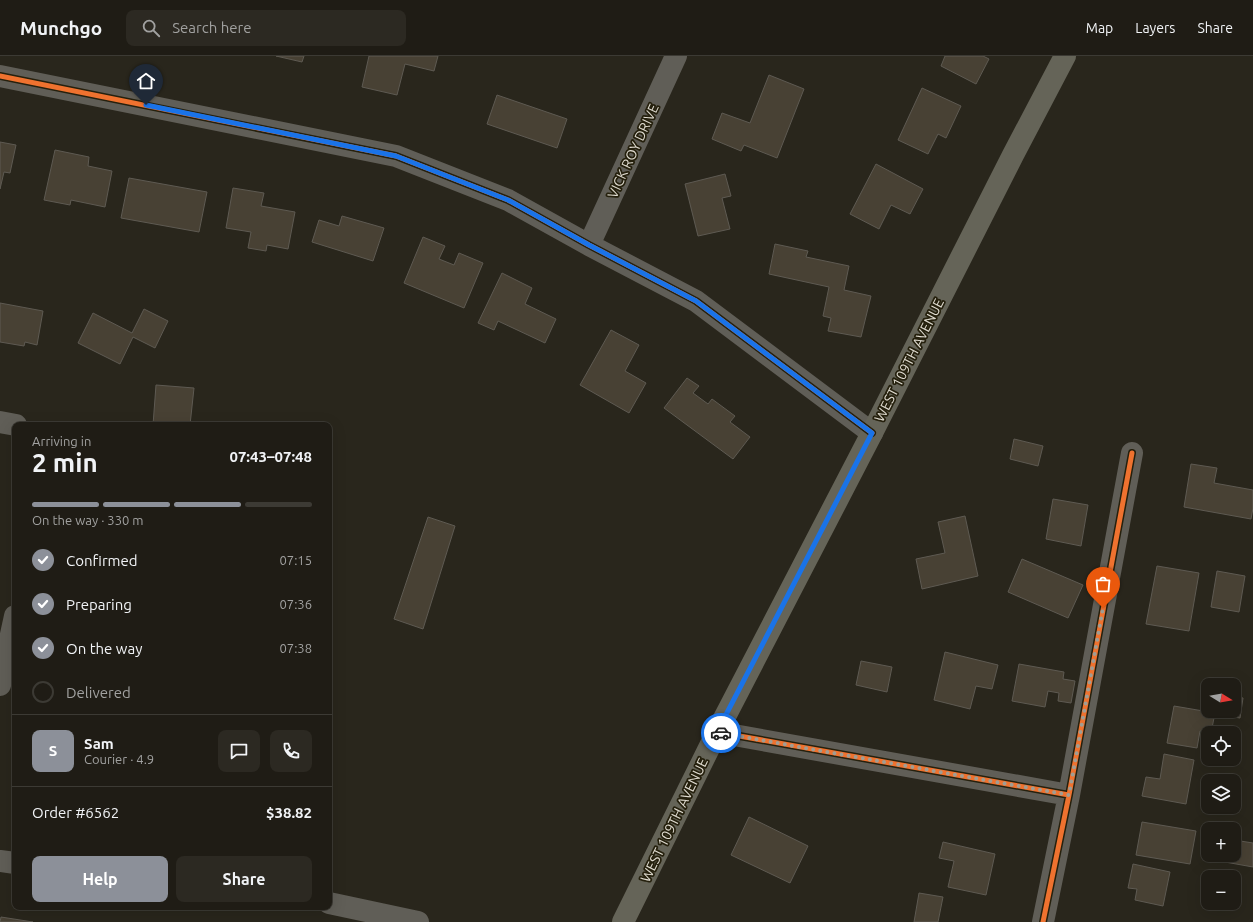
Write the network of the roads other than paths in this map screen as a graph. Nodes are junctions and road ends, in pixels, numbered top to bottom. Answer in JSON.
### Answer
{"nodes":[{"id":1,"x":676,"y":56,"type":"edge"},
{"id":2,"x":1065,"y":56,"type":"edge"},
{"id":3,"x":0,"y":76,"type":"edge"},
{"id":4,"x":589,"y":245,"type":"junction"},
{"id":5,"x":0,"y":422,"type":"edge"},
{"id":6,"x":12,"y":424,"type":"edge"},
{"id":7,"x":872,"y":433,"type":"junction"},
{"id":8,"x":1132,"y":453,"type":"dead end"},
{"id":9,"x":12,"y":630,"type":"edge"},
{"id":10,"x":0,"y":685,"type":"edge"},
{"id":11,"x":717,"y":732,"type":"junction"},
{"id":12,"x":1069,"y":795,"type":"junction"},
{"id":13,"x":0,"y":861,"type":"edge"},
{"id":14,"x":12,"y":863,"type":"edge"},
{"id":15,"x":332,"y":904,"type":"edge"},
{"id":16,"x":418,"y":922,"type":"edge"},
{"id":17,"x":623,"y":922,"type":"edge"},
{"id":18,"x":1043,"y":922,"type":"edge"}],
"edges":[{"from":1,"to":4,"type":"street","name":"VICK ROY DRIVE"},
{"from":2,"to":7,"type":"main road","name":"WEST 109TH AVENUE"},
{"from":3,"to":4,"type":"street"},
{"from":4,"to":7,"type":"street"},
{"from":5,"to":6,"type":"street"},
{"from":7,"to":11,"type":"main road","name":"WEST 109TH AVENUE"},
{"from":8,"to":12,"type":"street"},
{"from":9,"to":10,"type":"street"},
{"from":11,"to":12,"type":"street"},
{"from":11,"to":17,"type":"main road","name":"WEST 109TH AVENUE"},
{"from":12,"to":18,"type":"street"},
{"from":13,"to":14,"type":"street"},
{"from":15,"to":16,"type":"street"}]}
